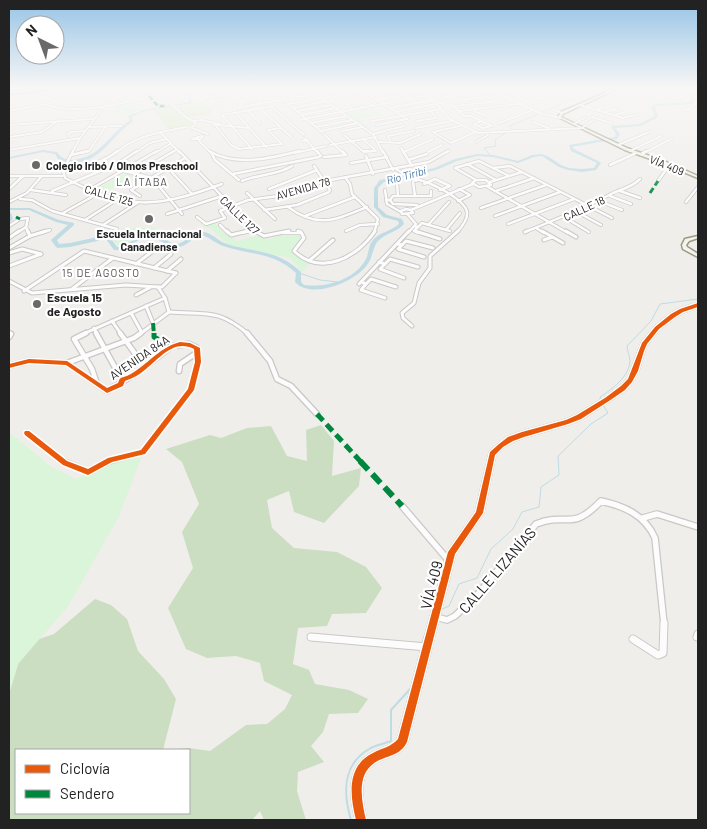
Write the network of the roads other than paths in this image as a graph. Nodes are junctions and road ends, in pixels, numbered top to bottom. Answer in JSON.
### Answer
{"nodes":[{"id":1,"x":89,"y":127,"type":"edge"},
{"id":2,"x":248,"y":127,"type":"edge"},
{"id":3,"x":51,"y":128,"type":"edge"},
{"id":4,"x":105,"y":128,"type":"edge"},
{"id":5,"x":189,"y":128,"type":"joint"},
{"id":6,"x":219,"y":128,"type":"edge"},
{"id":7,"x":233,"y":128,"type":"edge"},
{"id":8,"x":281,"y":128,"type":"joint"},
{"id":9,"x":296,"y":128,"type":"edge"},
{"id":10,"x":317,"y":128,"type":"edge"},
{"id":11,"x":340,"y":128,"type":"edge"},
{"id":12,"x":361,"y":128,"type":"edge"},
{"id":13,"x":364,"y":128,"type":"edge"},
{"id":14,"x":379,"y":128,"type":"edge"},
{"id":15,"x":395,"y":128,"type":"edge"},
{"id":16,"x":421,"y":128,"type":"edge"},
{"id":17,"x":453,"y":128,"type":"edge"},
{"id":18,"x":465,"y":128,"type":"edge"},
{"id":19,"x":547,"y":128,"type":"edge"},
{"id":20,"x":582,"y":128,"type":"joint"},
{"id":21,"x":550,"y":129,"type":"junction"},
{"id":22,"x":382,"y":130,"type":"junction"},
{"id":23,"x":85,"y":131,"type":"junction"},
{"id":24,"x":160,"y":132,"type":"junction"},
{"id":25,"x":323,"y":132,"type":"junction"},
{"id":26,"x":475,"y":132,"type":"junction"},
{"id":27,"x":649,"y":132,"type":"dead end"},
{"id":28,"x":373,"y":134,"type":"junction"},
{"id":29,"x":421,"y":134,"type":"dead end"},
{"id":30,"x":488,"y":134,"type":"junction"},
{"id":31,"x":68,"y":135,"type":"dead end"},
{"id":32,"x":304,"y":135,"type":"dead end"},
{"id":33,"x":661,"y":136,"type":"dead end"},
{"id":34,"x":9,"y":137,"type":"edge"},
{"id":35,"x":291,"y":137,"type":"dead end"},
{"id":36,"x":376,"y":137,"type":"junction"},
{"id":37,"x":80,"y":138,"type":"junction"},
{"id":38,"x":166,"y":139,"type":"junction"},
{"id":39,"x":363,"y":139,"type":"junction"},
{"id":40,"x":432,"y":139,"type":"dead end"},
{"id":41,"x":671,"y":139,"type":"dead end"},
{"id":42,"x":307,"y":141,"type":"dead end"},
{"id":43,"x":352,"y":141,"type":"junction"},
{"id":44,"x":54,"y":142,"type":"junction"},
{"id":45,"x":391,"y":142,"type":"junction"},
{"id":46,"x":476,"y":142,"type":"dead end"},
{"id":47,"x":379,"y":143,"type":"junction"},
{"id":48,"x":170,"y":144,"type":"junction"},
{"id":49,"x":335,"y":144,"type":"junction"},
{"id":50,"x":616,"y":144,"type":"junction"},
{"id":51,"x":442,"y":145,"type":"dead end"},
{"id":52,"x":52,"y":147,"type":"dead end"},
{"id":53,"x":266,"y":147,"type":"junction"},
{"id":54,"x":313,"y":148,"type":"junction"},
{"id":55,"x":401,"y":148,"type":"dead end"},
{"id":56,"x":252,"y":149,"type":"junction"},
{"id":57,"x":9,"y":150,"type":"edge"},
{"id":58,"x":176,"y":150,"type":"junction"},
{"id":59,"x":432,"y":150,"type":"junction"},
{"id":60,"x":449,"y":151,"type":"dead end"},
{"id":61,"x":630,"y":151,"type":"junction"},
{"id":62,"x":404,"y":152,"type":"junction"},
{"id":63,"x":636,"y":153,"type":"junction"},
{"id":64,"x":212,"y":154,"type":"junction"},
{"id":65,"x":443,"y":154,"type":"junction"},
{"id":66,"x":641,"y":154,"type":"junction"},
{"id":67,"x":71,"y":155,"type":"junction"},
{"id":68,"x":222,"y":156,"type":"junction"},
{"id":69,"x":321,"y":157,"type":"junction"},
{"id":70,"x":386,"y":157,"type":"junction"},
{"id":71,"x":185,"y":158,"type":"junction"},
{"id":72,"x":214,"y":158,"type":"junction"},
{"id":73,"x":367,"y":158,"type":"junction"},
{"id":74,"x":408,"y":160,"type":"junction"},
{"id":75,"x":351,"y":163,"type":"dead end"},
{"id":76,"x":467,"y":164,"type":"junction"},
{"id":77,"x":670,"y":164,"type":"junction"},
{"id":78,"x":296,"y":165,"type":"dead end"},
{"id":79,"x":610,"y":165,"type":"dead end"},
{"id":80,"x":314,"y":166,"type":"dead end"},
{"id":81,"x":412,"y":166,"type":"junction"},
{"id":82,"x":168,"y":168,"type":"junction"},
{"id":83,"x":494,"y":168,"type":"junction"},
{"id":84,"x":394,"y":169,"type":"junction"},
{"id":85,"x":63,"y":170,"type":"junction"},
{"id":86,"x":317,"y":170,"type":"junction"},
{"id":87,"x":123,"y":171,"type":"junction"},
{"id":88,"x":520,"y":172,"type":"junction"},
{"id":89,"x":135,"y":174,"type":"junction"},
{"id":90,"x":233,"y":174,"type":"junction"},
{"id":91,"x":373,"y":174,"type":"junction"},
{"id":92,"x":9,"y":176,"type":"edge"},
{"id":93,"x":23,"y":176,"type":"junction"},
{"id":94,"x":62,"y":176,"type":"junction"},
{"id":95,"x":508,"y":176,"type":"junction"},
{"id":96,"x":41,"y":177,"type":"junction"},
{"id":97,"x":345,"y":177,"type":"junction"},
{"id":98,"x":698,"y":177,"type":"edge"},
{"id":99,"x":152,"y":178,"type":"junction"},
{"id":100,"x":534,"y":178,"type":"junction"},
{"id":101,"x":640,"y":179,"type":"dead end"},
{"id":102,"x":413,"y":180,"type":"junction"},
{"id":103,"x":495,"y":180,"type":"junction"},
{"id":104,"x":658,"y":180,"type":"dead end"},
{"id":105,"x":325,"y":181,"type":"junction"},
{"id":106,"x":71,"y":182,"type":"junction"},
{"id":107,"x":474,"y":182,"type":"junction"},
{"id":108,"x":488,"y":182,"type":"junction"},
{"id":109,"x":397,"y":183,"type":"dead end"},
{"id":110,"x":222,"y":184,"type":"dead end"},
{"id":111,"x":424,"y":184,"type":"junction"},
{"id":112,"x":265,"y":185,"type":"dead end"},
{"id":113,"x":546,"y":185,"type":"junction"},
{"id":114,"x":213,"y":187,"type":"junction"},
{"id":115,"x":488,"y":187,"type":"junction"},
{"id":116,"x":698,"y":187,"type":"edge"},
{"id":117,"x":9,"y":189,"type":"edge"},
{"id":118,"x":269,"y":189,"type":"junction"},
{"id":119,"x":459,"y":189,"type":"junction"},
{"id":120,"x":31,"y":190,"type":"junction"},
{"id":121,"x":89,"y":190,"type":"junction"},
{"id":122,"x":385,"y":190,"type":"dead end"},
{"id":123,"x":438,"y":190,"type":"junction"},
{"id":124,"x":52,"y":191,"type":"junction"},
{"id":125,"x":431,"y":191,"type":"dead end"},
{"id":126,"x":496,"y":191,"type":"junction"},
{"id":127,"x":620,"y":191,"type":"junction"},
{"id":128,"x":246,"y":192,"type":"dead end"},
{"id":129,"x":560,"y":192,"type":"junction"},
{"id":130,"x":98,"y":193,"type":"junction"},
{"id":131,"x":192,"y":194,"type":"junction"},
{"id":132,"x":446,"y":194,"type":"junction"},
{"id":133,"x":66,"y":195,"type":"dead end"},
{"id":134,"x":140,"y":196,"type":"dead end"},
{"id":135,"x":222,"y":196,"type":"junction"},
{"id":136,"x":277,"y":196,"type":"junction"},
{"id":137,"x":398,"y":196,"type":"junction"},
{"id":138,"x":415,"y":196,"type":"junction"},
{"id":139,"x":610,"y":196,"type":"junction"},
{"id":140,"x":355,"y":197,"type":"junction"},
{"id":141,"x":508,"y":198,"type":"junction"},
{"id":142,"x":640,"y":198,"type":"dead end"},
{"id":143,"x":20,"y":199,"type":"junction"},
{"id":144,"x":118,"y":199,"type":"junction"},
{"id":145,"x":253,"y":199,"type":"junction"},
{"id":146,"x":574,"y":199,"type":"junction"},
{"id":147,"x":388,"y":200,"type":"junction"},
{"id":148,"x":171,"y":201,"type":"junction"},
{"id":149,"x":457,"y":201,"type":"junction"},
{"id":150,"x":599,"y":201,"type":"junction"},
{"id":151,"x":9,"y":202,"type":"edge"},
{"id":152,"x":449,"y":202,"type":"dead end"},
{"id":153,"x":686,"y":202,"type":"dead end"},
{"id":154,"x":136,"y":203,"type":"junction"},
{"id":155,"x":416,"y":204,"type":"dead end"},
{"id":156,"x":631,"y":204,"type":"dead end"},
{"id":157,"x":231,"y":206,"type":"junction"},
{"id":158,"x":522,"y":206,"type":"junction"},
{"id":159,"x":288,"y":207,"type":"junction"},
{"id":160,"x":367,"y":207,"type":"junction"},
{"id":161,"x":589,"y":207,"type":"junction"},
{"id":162,"x":481,"y":208,"type":"dead end"},
{"id":163,"x":179,"y":210,"type":"junction"},
{"id":164,"x":264,"y":210,"type":"junction"},
{"id":165,"x":411,"y":210,"type":"junction"},
{"id":166,"x":622,"y":210,"type":"dead end"},
{"id":167,"x":401,"y":212,"type":"junction"},
{"id":168,"x":577,"y":212,"type":"junction"},
{"id":169,"x":63,"y":213,"type":"junction"},
{"id":170,"x":460,"y":213,"type":"dead end"},
{"id":171,"x":168,"y":214,"type":"dead end"},
{"id":172,"x":182,"y":214,"type":"dead end"},
{"id":173,"x":535,"y":214,"type":"junction"},
{"id":174,"x":408,"y":215,"type":"junction"},
{"id":175,"x":495,"y":216,"type":"dead end"},
{"id":176,"x":197,"y":217,"type":"dead end"},
{"id":177,"x":303,"y":217,"type":"junction"},
{"id":178,"x":564,"y":217,"type":"junction"},
{"id":179,"x":612,"y":218,"type":"dead end"},
{"id":180,"x":275,"y":219,"type":"dead end"},
{"id":181,"x":85,"y":220,"type":"junction"},
{"id":182,"x":550,"y":222,"type":"junction"},
{"id":183,"x":378,"y":224,"type":"junction"},
{"id":184,"x":508,"y":224,"type":"dead end"},
{"id":185,"x":103,"y":225,"type":"junction"},
{"id":186,"x":220,"y":225,"type":"dead end"},
{"id":187,"x":428,"y":225,"type":"junction"},
{"id":188,"x":601,"y":225,"type":"dead end"},
{"id":189,"x":9,"y":226,"type":"edge"},
{"id":190,"x":26,"y":227,"type":"junction"},
{"id":191,"x":416,"y":227,"type":"junction"},
{"id":192,"x":536,"y":228,"type":"junction"},
{"id":193,"x":117,"y":229,"type":"dead end"},
{"id":194,"x":50,"y":230,"type":"dead end"},
{"id":195,"x":254,"y":230,"type":"junction"},
{"id":196,"x":346,"y":231,"type":"dead end"},
{"id":197,"x":525,"y":232,"type":"dead end"},
{"id":198,"x":589,"y":232,"type":"dead end"},
{"id":199,"x":30,"y":236,"type":"junction"},
{"id":200,"x":552,"y":237,"type":"junction"},
{"id":201,"x":576,"y":237,"type":"dead end"},
{"id":202,"x":698,"y":237,"type":"edge"},
{"id":203,"x":9,"y":238,"type":"edge"},
{"id":204,"x":440,"y":239,"type":"dead end"},
{"id":205,"x":334,"y":240,"type":"dead end"},
{"id":206,"x":544,"y":240,"type":"dead end"},
{"id":207,"x":563,"y":243,"type":"dead end"},
{"id":208,"x":397,"y":244,"type":"junction"},
{"id":209,"x":402,"y":245,"type":"junction"},
{"id":210,"x":9,"y":248,"type":"edge"},
{"id":211,"x":433,"y":248,"type":"dead end"},
{"id":212,"x":154,"y":250,"type":"dead end"},
{"id":213,"x":9,"y":253,"type":"edge"},
{"id":214,"x":170,"y":254,"type":"dead end"},
{"id":215,"x":698,"y":256,"type":"edge"},
{"id":216,"x":113,"y":258,"type":"junction"},
{"id":217,"x":424,"y":258,"type":"dead end"},
{"id":218,"x":181,"y":259,"type":"dead end"},
{"id":219,"x":310,"y":260,"type":"junction"},
{"id":220,"x":380,"y":262,"type":"junction"},
{"id":221,"x":136,"y":264,"type":"junction"},
{"id":222,"x":385,"y":264,"type":"junction"},
{"id":223,"x":9,"y":266,"type":"edge"},
{"id":224,"x":418,"y":267,"type":"dead end"},
{"id":225,"x":154,"y":268,"type":"junction"},
{"id":226,"x":167,"y":271,"type":"junction"},
{"id":227,"x":404,"y":278,"type":"dead end"},
{"id":228,"x":9,"y":281,"type":"edge"},
{"id":229,"x":366,"y":284,"type":"junction"},
{"id":230,"x":152,"y":286,"type":"junction"},
{"id":231,"x":158,"y":287,"type":"junction"},
{"id":232,"x":396,"y":287,"type":"dead end"},
{"id":233,"x":72,"y":290,"type":"junction"},
{"id":234,"x":24,"y":291,"type":"junction"},
{"id":235,"x":140,"y":292,"type":"junction"},
{"id":236,"x":136,"y":295,"type":"dead end"},
{"id":237,"x":146,"y":297,"type":"dead end"},
{"id":238,"x":165,"y":298,"type":"junction"},
{"id":239,"x":385,"y":298,"type":"dead end"},
{"id":240,"x":698,"y":305,"type":"edge"},
{"id":241,"x":146,"y":306,"type":"junction"},
{"id":242,"x":132,"y":312,"type":"junction"},
{"id":243,"x":169,"y":312,"type":"junction"},
{"id":244,"x":112,"y":321,"type":"junction"},
{"id":245,"x":153,"y":323,"type":"junction"},
{"id":246,"x":412,"y":326,"type":"dead end"},
{"id":247,"x":94,"y":328,"type":"junction"},
{"id":248,"x":142,"y":331,"type":"junction"},
{"id":249,"x":125,"y":342,"type":"junction"},
{"id":250,"x":105,"y":349,"type":"junction"},
{"id":251,"x":198,"y":352,"type":"junction"},
{"id":252,"x":136,"y":355,"type":"dead end"},
{"id":253,"x":84,"y":357,"type":"junction"},
{"id":254,"x":67,"y":363,"type":"junction"},
{"id":255,"x":9,"y":366,"type":"edge"},
{"id":256,"x":179,"y":371,"type":"dead end"},
{"id":257,"x":122,"y":380,"type":"junction"},
{"id":258,"x":97,"y":385,"type":"junction"},
{"id":259,"x":317,"y":414,"type":"dead end"},
{"id":260,"x":27,"y":433,"type":"dead end"},
{"id":261,"x":402,"y":506,"type":"dead end"},
{"id":262,"x":643,"y":518,"type":"junction"},
{"id":263,"x":698,"y":527,"type":"edge"},
{"id":264,"x":449,"y":561,"type":"junction"},
{"id":265,"x":436,"y":617,"type":"junction"},
{"id":266,"x":311,"y":637,"type":"dead end"},
{"id":267,"x":633,"y":639,"type":"dead end"},
{"id":268,"x":427,"y":647,"type":"junction"},
{"id":269,"x":362,"y":820,"type":"edge"}],
"edges":[{"from":1,"to":23,"type":"street"},
{"from":2,"to":53,"type":"street"},
{"from":3,"to":34,"type":"street"},
{"from":4,"to":67,"type":"street"},
{"from":5,"to":24,"type":"street"},
{"from":5,"to":64,"type":"street"},
{"from":6,"to":56,"type":"street"},
{"from":7,"to":56,"type":"street"},
{"from":8,"to":35,"type":"street"},
{"from":8,"to":53,"type":"street"},
{"from":9,"to":32,"type":"street"},
{"from":10,"to":25,"type":"street"},
{"from":11,"to":25,"type":"street"},
{"from":12,"to":43,"type":"street"},
{"from":13,"to":28,"type":"street"},
{"from":14,"to":22,"type":"street"},
{"from":15,"to":22,"type":"street"},
{"from":16,"to":45,"type":"street"},
{"from":17,"to":26,"type":"street"},
{"from":18,"to":26,"type":"street"},
{"from":19,"to":21,"type":"street"},
{"from":20,"to":21,"type":"street"},
{"from":20,"to":50,"type":"street","name":"VÍA 409"},
{"from":21,"to":30,"type":"street"},
{"from":22,"to":28,"type":"street"},
{"from":23,"to":31,"type":"street"},
{"from":23,"to":37,"type":"street"},
{"from":24,"to":38,"type":"street","name":"CALLE 127"},
{"from":24,"to":85,"type":"street"},
{"from":25,"to":49,"type":"street"},
{"from":26,"to":30,"type":"street"},
{"from":27,"to":50,"type":"street"},
{"from":28,"to":36,"type":"street"},
{"from":29,"to":45,"type":"street"},
{"from":30,"to":46,"type":"street"},
{"from":33,"to":61,"type":"street"},
{"from":36,"to":39,"type":"street"},
{"from":36,"to":47,"type":"street"},
{"from":37,"to":44,"type":"street"},
{"from":37,"to":67,"type":"street"},
{"from":38,"to":48,"type":"street","name":"CALLE 127"},
{"from":38,"to":106,"type":"street"},
{"from":39,"to":43,"type":"street"},
{"from":39,"to":43,"type":"street"},
{"from":40,"to":62,"type":"street"},
{"from":41,"to":66,"type":"street"},
{"from":42,"to":54,"type":"street"},
{"from":43,"to":49,"type":"street"},
{"from":44,"to":52,"type":"street"},
{"from":44,"to":57,"type":"street"},
{"from":45,"to":47,"type":"street"},
{"from":47,"to":70,"type":"street"},
{"from":48,"to":58,"type":"street","name":"CALLE 127"},
{"from":48,"to":87,"type":"street"},
{"from":49,"to":54,"type":"street"},
{"from":49,"to":69,"type":"street"},
{"from":50,"to":61,"type":"street","name":"VÍA 409"},
{"from":51,"to":59,"type":"street"},
{"from":53,"to":56,"type":"street"},
{"from":54,"to":68,"type":"street"},
{"from":54,"to":69,"type":"street"},
{"from":55,"to":62,"type":"street"},
{"from":58,"to":71,"type":"street","name":"CALLE 127"},
{"from":58,"to":89,"type":"street"},
{"from":59,"to":65,"type":"street"},
{"from":59,"to":74,"type":"street"},
{"from":60,"to":65,"type":"street","name":"AVENIDA 78"},
{"from":61,"to":63,"type":"street","name":"VÍA 409"},
{"from":62,"to":74,"type":"street"},
{"from":63,"to":66,"type":"street","name":"VÍA 409"},
{"from":63,"to":79,"type":"street"},
{"from":64,"to":68,"type":"street"},
{"from":64,"to":72,"type":"street"},
{"from":65,"to":81,"type":"street","name":"AVENIDA 78"},
{"from":66,"to":77,"type":"street","name":"VÍA 409"},
{"from":67,"to":85,"type":"street"},
{"from":68,"to":72,"type":"street"},
{"from":69,"to":90,"type":"street"},
{"from":70,"to":73,"type":"street"},
{"from":70,"to":84,"type":"street"},
{"from":71,"to":82,"type":"street"},
{"from":71,"to":114,"type":"street","name":"CALLE 127"},
{"from":72,"to":90,"type":"street"},
{"from":73,"to":75,"type":"street"},
{"from":73,"to":91,"type":"street"},
{"from":74,"to":81,"type":"street"},
{"from":76,"to":83,"type":"street"},
{"from":76,"to":103,"type":"street"},
{"from":76,"to":107,"type":"street"},
{"from":77,"to":98,"type":"street","name":"VÍA 409"},
{"from":77,"to":104,"type":"street"},
{"from":78,"to":90,"type":"street"},
{"from":80,"to":86,"type":"street"},
{"from":81,"to":84,"type":"street","name":"AVENIDA 78"},
{"from":82,"to":99,"type":"street"},
{"from":82,"to":131,"type":"street"},
{"from":83,"to":88,"type":"street"},
{"from":83,"to":95,"type":"street"},
{"from":84,"to":91,"type":"street","name":"AVENIDA 78"},
{"from":84,"to":102,"type":"street"},
{"from":85,"to":94,"type":"street"},
{"from":86,"to":105,"type":"street"},
{"from":86,"to":118,"type":"street"},
{"from":87,"to":89,"type":"street"},
{"from":87,"to":121,"type":"street"},
{"from":88,"to":95,"type":"street"},
{"from":88,"to":100,"type":"street"},
{"from":89,"to":99,"type":"street"},
{"from":91,"to":97,"type":"street","name":"AVENIDA 78"},
{"from":92,"to":93,"type":"street"},
{"from":93,"to":96,"type":"street"},
{"from":93,"to":117,"type":"street"},
{"from":94,"to":96,"type":"street"},
{"from":94,"to":106,"type":"street","name":"CALLE 125"},
{"from":95,"to":103,"type":"street"},
{"from":96,"to":120,"type":"street"},
{"from":97,"to":105,"type":"street","name":"AVENIDA 78"},
{"from":97,"to":140,"type":"street"},
{"from":99,"to":134,"type":"street"},
{"from":99,"to":148,"type":"street"},
{"from":100,"to":113,"type":"street"},
{"from":100,"to":126,"type":"street"},
{"from":101,"to":127,"type":"street","name":"CALLE 18"},
{"from":102,"to":111,"type":"street"},
{"from":102,"to":138,"type":"street"},
{"from":103,"to":108,"type":"street"},
{"from":105,"to":136,"type":"street","name":"AVENIDA 78"},
{"from":105,"to":159,"type":"street"},
{"from":106,"to":121,"type":"street","name":"CALLE 125"},
{"from":106,"to":124,"type":"street"},
{"from":107,"to":108,"type":"street"},
{"from":107,"to":115,"type":"street"},
{"from":107,"to":119,"type":"street"},
{"from":108,"to":115,"type":"street"},
{"from":109,"to":137,"type":"street"},
{"from":110,"to":114,"type":"street","name":"CALLE 125"},
{"from":111,"to":123,"type":"street"},
{"from":111,"to":123,"type":"street"},
{"from":112,"to":118,"type":"street"},
{"from":113,"to":129,"type":"street"},
{"from":113,"to":141,"type":"street"},
{"from":114,"to":131,"type":"street","name":"CALLE 125"},
{"from":114,"to":135,"type":"street","name":"CALLE 127"},
{"from":115,"to":126,"type":"street"},
{"from":116,"to":153,"type":"street"},
{"from":118,"to":136,"type":"street"},
{"from":119,"to":132,"type":"street"},
{"from":119,"to":149,"type":"street"},
{"from":120,"to":124,"type":"street"},
{"from":120,"to":143,"type":"street"},
{"from":121,"to":130,"type":"street","name":"CALLE 125"},
{"from":122,"to":147,"type":"street"},
{"from":123,"to":132,"type":"street"},
{"from":124,"to":133,"type":"street"},
{"from":125,"to":138,"type":"street"},
{"from":126,"to":141,"type":"street"},
{"from":127,"to":139,"type":"street","name":"CALLE 18"},
{"from":127,"to":142,"type":"street"},
{"from":128,"to":145,"type":"street"},
{"from":129,"to":146,"type":"street"},
{"from":129,"to":158,"type":"street"},
{"from":130,"to":144,"type":"street","name":"CALLE 125"},
{"from":130,"to":169,"type":"street"},
{"from":131,"to":148,"type":"street","name":"CALLE 125"},
{"from":132,"to":149,"type":"street"},
{"from":132,"to":165,"type":"street"},
{"from":135,"to":157,"type":"street","name":"CALLE 127"},
{"from":135,"to":163,"type":"street"},
{"from":136,"to":145,"type":"street","name":"AVENIDA 78"},
{"from":137,"to":138,"type":"street"},
{"from":137,"to":147,"type":"street"},
{"from":139,"to":150,"type":"street","name":"CALLE 18"},
{"from":139,"to":156,"type":"street"},
{"from":140,"to":160,"type":"street"},
{"from":140,"to":177,"type":"street"},
{"from":141,"to":158,"type":"street"},
{"from":141,"to":162,"type":"street"},
{"from":143,"to":151,"type":"street"},
{"from":143,"to":169,"type":"street"},
{"from":144,"to":154,"type":"street","name":"CALLE 125"},
{"from":144,"to":181,"type":"street"},
{"from":145,"to":157,"type":"street","name":"AVENIDA 78"},
{"from":145,"to":164,"type":"street"},
{"from":146,"to":161,"type":"street"},
{"from":146,"to":173,"type":"street"},
{"from":147,"to":155,"type":"street"},
{"from":147,"to":167,"type":"street"},
{"from":148,"to":154,"type":"street","name":"CALLE 125"},
{"from":148,"to":163,"type":"street"},
{"from":149,"to":246,"type":"street"},
{"from":150,"to":161,"type":"street","name":"CALLE 18"},
{"from":150,"to":166,"type":"street"},
{"from":152,"to":187,"type":"street"},
{"from":154,"to":185,"type":"street"},
{"from":157,"to":176,"type":"street"},
{"from":157,"to":195,"type":"street","name":"CALLE 127"},
{"from":158,"to":173,"type":"street"},
{"from":158,"to":175,"type":"street"},
{"from":159,"to":164,"type":"street"},
{"from":159,"to":177,"type":"street"},
{"from":160,"to":177,"type":"street"},
{"from":160,"to":183,"type":"street"},
{"from":161,"to":168,"type":"street","name":"CALLE 18"},
{"from":161,"to":179,"type":"street"},
{"from":163,"to":171,"type":"street"},
{"from":163,"to":172,"type":"street"},
{"from":164,"to":180,"type":"street"},
{"from":165,"to":167,"type":"street"},
{"from":165,"to":174,"type":"street"},
{"from":167,"to":174,"type":"street"},
{"from":168,"to":178,"type":"street","name":"CALLE 18"},
{"from":168,"to":188,"type":"street"},
{"from":169,"to":181,"type":"street"},
{"from":170,"to":187,"type":"street"},
{"from":173,"to":182,"type":"street"},
{"from":173,"to":184,"type":"street"},
{"from":174,"to":191,"type":"street"},
{"from":178,"to":182,"type":"street","name":"CALLE 18"},
{"from":178,"to":198,"type":"street"},
{"from":181,"to":185,"type":"street"},
{"from":182,"to":192,"type":"street","name":"CALLE 18"},
{"from":182,"to":201,"type":"street"},
{"from":183,"to":196,"type":"street"},
{"from":183,"to":219,"type":"street"},
{"from":185,"to":193,"type":"street"},
{"from":186,"to":195,"type":"street"},
{"from":187,"to":191,"type":"street"},
{"from":189,"to":190,"type":"street"},
{"from":190,"to":199,"type":"street"},
{"from":190,"to":203,"type":"street"},
{"from":191,"to":204,"type":"street"},
{"from":191,"to":208,"type":"street"},
{"from":192,"to":197,"type":"street","name":"CALLE 18"},
{"from":192,"to":200,"type":"street"},
{"from":194,"to":199,"type":"street"},
{"from":195,"to":219,"type":"street","name":"CALLE 127"},
{"from":199,"to":210,"type":"street"},
{"from":200,"to":206,"type":"street"},
{"from":200,"to":207,"type":"street"},
{"from":202,"to":215,"type":"street"},
{"from":205,"to":219,"type":"street"},
{"from":208,"to":209,"type":"street"},
{"from":208,"to":220,"type":"street"},
{"from":209,"to":211,"type":"street"},
{"from":209,"to":217,"type":"street"},
{"from":212,"to":221,"type":"street"},
{"from":213,"to":223,"type":"street"},
{"from":214,"to":225,"type":"street"},
{"from":216,"to":221,"type":"street"},
{"from":216,"to":233,"type":"street"},
{"from":216,"to":234,"type":"street"},
{"from":218,"to":226,"type":"street"},
{"from":220,"to":222,"type":"street"},
{"from":220,"to":229,"type":"street"},
{"from":221,"to":225,"type":"street"},
{"from":222,"to":224,"type":"street"},
{"from":222,"to":227,"type":"street"},
{"from":225,"to":226,"type":"street"},
{"from":226,"to":231,"type":"street"},
{"from":228,"to":234,"type":"street"},
{"from":229,"to":232,"type":"street"},
{"from":229,"to":239,"type":"street"},
{"from":230,"to":231,"type":"street"},
{"from":230,"to":233,"type":"street"},
{"from":230,"to":235,"type":"street"},
{"from":231,"to":238,"type":"street"},
{"from":233,"to":234,"type":"street"},
{"from":235,"to":236,"type":"street"},
{"from":235,"to":237,"type":"street"},
{"from":238,"to":241,"type":"street"},
{"from":238,"to":243,"type":"street"},
{"from":240,"to":264,"type":"street","name":"VÍA 409"},
{"from":241,"to":242,"type":"street"},
{"from":241,"to":245,"type":"street"},
{"from":242,"to":244,"type":"street"},
{"from":242,"to":248,"type":"street"},
{"from":243,"to":245,"type":"street"},
{"from":243,"to":259,"type":"street"},
{"from":244,"to":247,"type":"street"},
{"from":244,"to":249,"type":"street"},
{"from":245,"to":248,"type":"street"},
{"from":247,"to":250,"type":"street"},
{"from":247,"to":253,"type":"street"},
{"from":248,"to":249,"type":"street"},
{"from":249,"to":250,"type":"street"},
{"from":249,"to":252,"type":"street"},
{"from":250,"to":253,"type":"street"},
{"from":250,"to":257,"type":"street"},
{"from":251,"to":256,"type":"street"},
{"from":251,"to":257,"type":"street","name":"AVENIDA 84A"},
{"from":251,"to":260,"type":"street"},
{"from":253,"to":254,"type":"street"},
{"from":253,"to":258,"type":"street"},
{"from":254,"to":255,"type":"street"},
{"from":254,"to":258,"type":"street"},
{"from":257,"to":258,"type":"street","name":"AVENIDA 84A"},
{"from":261,"to":264,"type":"street"},
{"from":262,"to":263,"type":"street"},
{"from":262,"to":265,"type":"street","name":"CALLE LIZANÍAS"},
{"from":262,"to":267,"type":"street"},
{"from":264,"to":265,"type":"street","name":"VÍA 409"},
{"from":265,"to":268,"type":"street","name":"VÍA 409"},
{"from":266,"to":268,"type":"street"},
{"from":268,"to":269,"type":"street","name":"VÍA 409"}]}
